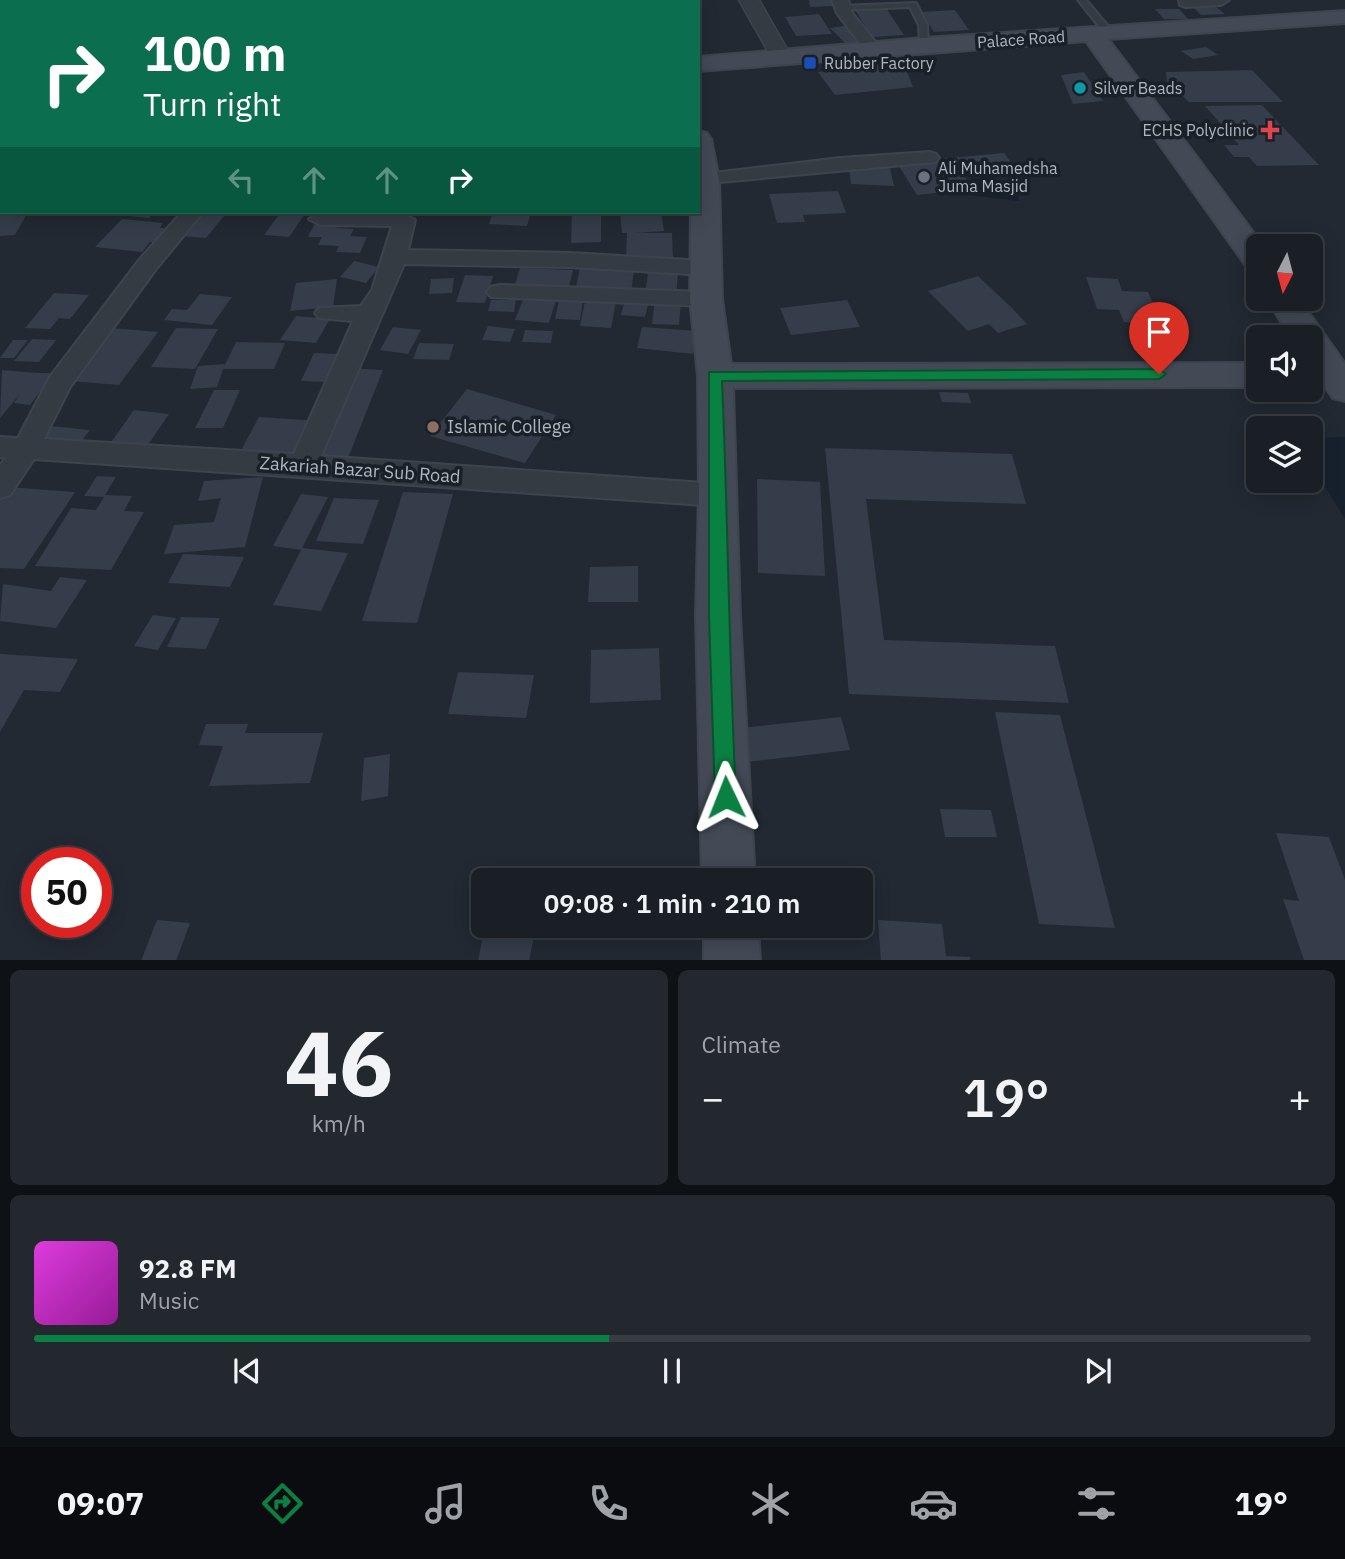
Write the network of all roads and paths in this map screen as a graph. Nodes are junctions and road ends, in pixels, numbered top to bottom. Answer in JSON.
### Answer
{"nodes":[{"id":1,"x":749,"y":0,"type":"edge"},
{"id":2,"x":1082,"y":0,"type":"edge"},
{"id":3,"x":1221,"y":0,"type":"edge"},
{"id":4,"x":1184,"y":1,"type":"edge"},
{"id":5,"x":840,"y":4,"type":"edge"},
{"id":6,"x":1345,"y":18,"type":"edge"},
{"id":7,"x":1207,"y":26,"type":"junction"},
{"id":8,"x":1101,"y":33,"type":"junction"},
{"id":9,"x":924,"y":45,"type":"junction"},
{"id":10,"x":874,"y":50,"type":"junction"},
{"id":11,"x":780,"y":58,"type":"junction"},
{"id":12,"x":700,"y":64,"type":"edge"},
{"id":13,"x":700,"y":158,"type":"edge"},
{"id":14,"x":929,"y":158,"type":"dead end"},
{"id":15,"x":703,"y":186,"type":"edge"},
{"id":16,"x":191,"y":214,"type":"edge"},
{"id":17,"x":324,"y":214,"type":"edge"},
{"id":18,"x":1246,"y":243,"type":"edge"},
{"id":19,"x":395,"y":257,"type":"junction"},
{"id":20,"x":706,"y":284,"type":"junction"},
{"id":21,"x":499,"y":292,"type":"dead end"},
{"id":22,"x":327,"y":313,"type":"dead end"},
{"id":23,"x":366,"y":318,"type":"junction"},
{"id":24,"x":1246,"y":375,"type":"edge"},
{"id":25,"x":715,"y":376,"type":"junction"},
{"id":26,"x":12,"y":449,"type":"edge"},
{"id":27,"x":303,"y":465,"type":"junction"},
{"id":28,"x":0,"y":487,"type":"edge"},
{"id":29,"x":719,"y":495,"type":"junction"},
{"id":30,"x":728,"y":868,"type":"edge"},
{"id":31,"x":731,"y":938,"type":"edge"},
{"id":32,"x":732,"y":960,"type":"edge"}],
"edges":[{"from":1,"to":11,"type":"street"},
{"from":2,"to":8,"type":"lane"},
{"from":3,"to":4,"type":"street"},
{"from":4,"to":7,"type":"street"},
{"from":5,"to":9,"type":"lane"},
{"from":5,"to":10,"type":"street"},
{"from":6,"to":7,"type":"main road","name":"Palace Road"},
{"from":7,"to":8,"type":"main road","name":"Palace Road"},
{"from":8,"to":9,"type":"main road","name":"Palace Road"},
{"from":8,"to":18,"type":"main road"},
{"from":9,"to":10,"type":"main road","name":"Palace Road"},
{"from":10,"to":11,"type":"main road","name":"Palace Road"},
{"from":11,"to":12,"type":"main road","name":"Palace Road"},
{"from":13,"to":15,"type":"main road"},
{"from":14,"to":15,"type":"street"},
{"from":15,"to":20,"type":"main road"},
{"from":16,"to":26,"type":"street"},
{"from":17,"to":19,"type":"street"},
{"from":19,"to":20,"type":"street"},
{"from":19,"to":23,"type":"street"},
{"from":20,"to":21,"type":"street"},
{"from":20,"to":25,"type":"main road"},
{"from":22,"to":23,"type":"street"},
{"from":23,"to":27,"type":"street"},
{"from":24,"to":25,"type":"main road"},
{"from":25,"to":29,"type":"main road"},
{"from":26,"to":27,"type":"street","name":"Zakariah Bazar Sub Road"},
{"from":26,"to":28,"type":"street"},
{"from":27,"to":29,"type":"street","name":"Zakariah Bazar Sub Road"},
{"from":29,"to":30,"type":"main road"},
{"from":31,"to":32,"type":"main road"}]}
